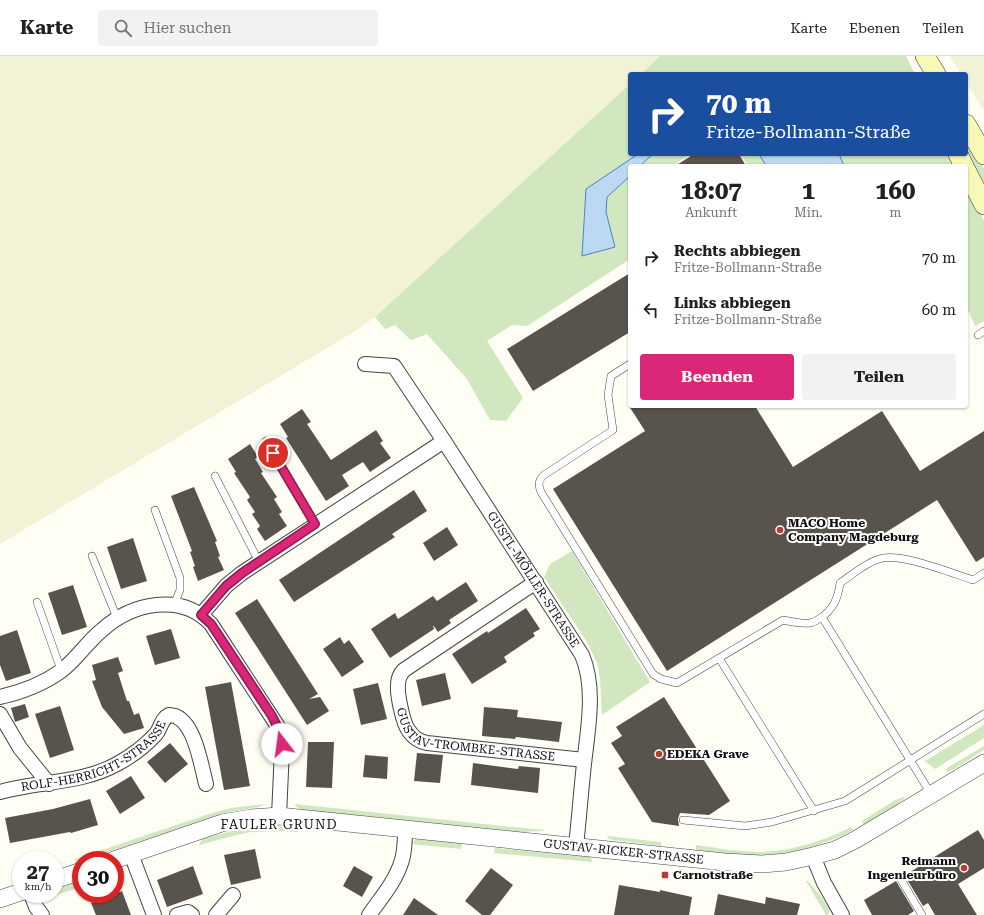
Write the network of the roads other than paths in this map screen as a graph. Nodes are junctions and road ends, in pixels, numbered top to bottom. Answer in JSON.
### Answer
{"nodes":[{"id":1,"x":914,"y":56,"type":"edge"},
{"id":2,"x":925,"y":56,"type":"edge"},
{"id":3,"x":920,"y":72,"type":"edge"},
{"id":4,"x":935,"y":72,"type":"edge"},
{"id":5,"x":968,"y":127,"type":"edge"},
{"id":6,"x":984,"y":154,"type":"edge"},
{"id":7,"x":968,"y":174,"type":"edge"},
{"id":8,"x":984,"y":205,"type":"edge"},
{"id":9,"x":365,"y":364,"type":"dead end"},
{"id":10,"x":628,"y":365,"type":"edge"},
{"id":11,"x":266,"y":441,"type":"dead end"},
{"id":12,"x":444,"y":441,"type":"junction"},
{"id":13,"x":215,"y":476,"type":"dead end"},
{"id":14,"x":155,"y":510,"type":"dead end"},
{"id":15,"x":315,"y":524,"type":"junction"},
{"id":16,"x":92,"y":556,"type":"dead end"},
{"id":17,"x":259,"y":562,"type":"junction"},
{"id":18,"x":984,"y":573,"type":"edge"},
{"id":19,"x":536,"y":582,"type":"junction"},
{"id":20,"x":37,"y":602,"type":"dead end"},
{"id":21,"x":174,"y":605,"type":"junction"},
{"id":22,"x":201,"y":615,"type":"junction"},
{"id":23,"x":822,"y":617,"type":"junction"},
{"id":24,"x":117,"y":618,"type":"junction"},
{"id":25,"x":718,"y":658,"type":"junction"},
{"id":26,"x":61,"y":670,"type":"junction"},
{"id":27,"x":0,"y":696,"type":"edge"},
{"id":28,"x":0,"y":714,"type":"edge"},
{"id":29,"x":984,"y":714,"type":"edge"},
{"id":30,"x":584,"y":760,"type":"junction"},
{"id":31,"x":909,"y":760,"type":"junction"},
{"id":32,"x":984,"y":763,"type":"edge"},
{"id":33,"x":49,"y":784,"type":"junction"},
{"id":34,"x":206,"y":784,"type":"dead end"},
{"id":35,"x":0,"y":792,"type":"edge"},
{"id":36,"x":931,"y":794,"type":"junction"},
{"id":37,"x":814,"y":811,"type":"junction"},
{"id":38,"x":279,"y":816,"type":"junction"},
{"id":39,"x":683,"y":820,"type":"dead end"},
{"id":40,"x":406,"y":829,"type":"junction"},
{"id":41,"x":576,"y":846,"type":"junction"},
{"id":42,"x":131,"y":854,"type":"junction"},
{"id":43,"x":124,"y":856,"type":"edge"},
{"id":44,"x":813,"y":856,"type":"junction"},
{"id":45,"x":899,"y":876,"type":"dead end"},
{"id":46,"x":12,"y":895,"type":"edge"},
{"id":47,"x":233,"y":895,"type":"dead end"},
{"id":48,"x":0,"y":899,"type":"edge"},
{"id":49,"x":34,"y":903,"type":"edge"},
{"id":50,"x":42,"y":915,"type":"edge"},
{"id":51,"x":154,"y":915,"type":"edge"},
{"id":52,"x":177,"y":915,"type":"edge"},
{"id":53,"x":192,"y":915,"type":"edge"},
{"id":54,"x":216,"y":915,"type":"edge"},
{"id":55,"x":371,"y":915,"type":"edge"},
{"id":56,"x":842,"y":915,"type":"edge"},
{"id":57,"x":922,"y":915,"type":"edge"}],
"edges":[{"from":1,"to":3,"type":"main road"},
{"from":2,"to":4,"type":"main road"},
{"from":5,"to":6,"type":"main road"},
{"from":7,"to":8,"type":"main road"},
{"from":9,"to":12,"type":"street","name":"GUSTL-MÖLLER-STRASSE"},
{"from":10,"to":25,"type":"lane"},
{"from":11,"to":15,"type":"lane"},
{"from":12,"to":15,"type":"street"},
{"from":12,"to":19,"type":"street","name":"GUSTL-MÖLLER-STRASSE"},
{"from":13,"to":17,"type":"lane"},
{"from":14,"to":21,"type":"lane"},
{"from":15,"to":17,"type":"street"},
{"from":16,"to":24,"type":"lane"},
{"from":17,"to":22,"type":"street"},
{"from":18,"to":23,"type":"lane"},
{"from":19,"to":30,"type":"street","name":"GUSTL-MÖLLER-STRASSE"},
{"from":19,"to":30,"type":"street","name":"GUSTAV-TROMBKE-STRASSE"},
{"from":20,"to":26,"type":"lane"},
{"from":21,"to":22,"type":"street"},
{"from":21,"to":24,"type":"street"},
{"from":22,"to":38,"type":"street"},
{"from":23,"to":25,"type":"lane"},
{"from":23,"to":31,"type":"lane"},
{"from":24,"to":26,"type":"street"},
{"from":25,"to":37,"type":"lane"},
{"from":26,"to":27,"type":"street"},
{"from":28,"to":33,"type":"street"},
{"from":29,"to":31,"type":"lane"},
{"from":30,"to":41,"type":"street","name":"GUSTL-MÖLLER-STRASSE"},
{"from":31,"to":36,"type":"lane"},
{"from":31,"to":37,"type":"lane"},
{"from":32,"to":36,"type":"street","name":"GUSTAV-RICKER-STRASSE"},
{"from":33,"to":34,"type":"street","name":"ROLF-HERRICHT-STRASSE"},
{"from":33,"to":35,"type":"street","name":"ROLF-HERRICHT-STRASSE"},
{"from":36,"to":44,"type":"street","name":"GUSTAV-RICKER-STRASSE"},
{"from":37,"to":39,"type":"lane"},
{"from":38,"to":40,"type":"street","name":"GUSTAV-RICKER-STRASSE"},
{"from":38,"to":42,"type":"street","name":"GUSTAV-RICKER-STRASSE"},
{"from":40,"to":41,"type":"street","name":"GUSTAV-RICKER-STRASSE"},
{"from":40,"to":55,"type":"street"},
{"from":41,"to":44,"type":"street","name":"GUSTAV-RICKER-STRASSE"},
{"from":42,"to":43,"type":"street","name":"GUSTAV-RICKER-STRASSE"},
{"from":42,"to":51,"type":"street"},
{"from":44,"to":56,"type":"street"},
{"from":45,"to":57,"type":"lane"},
{"from":46,"to":48,"type":"street"},
{"from":47,"to":54,"type":"street"},
{"from":49,"to":50,"type":"street"},
{"from":52,"to":53,"type":"street"}]}
